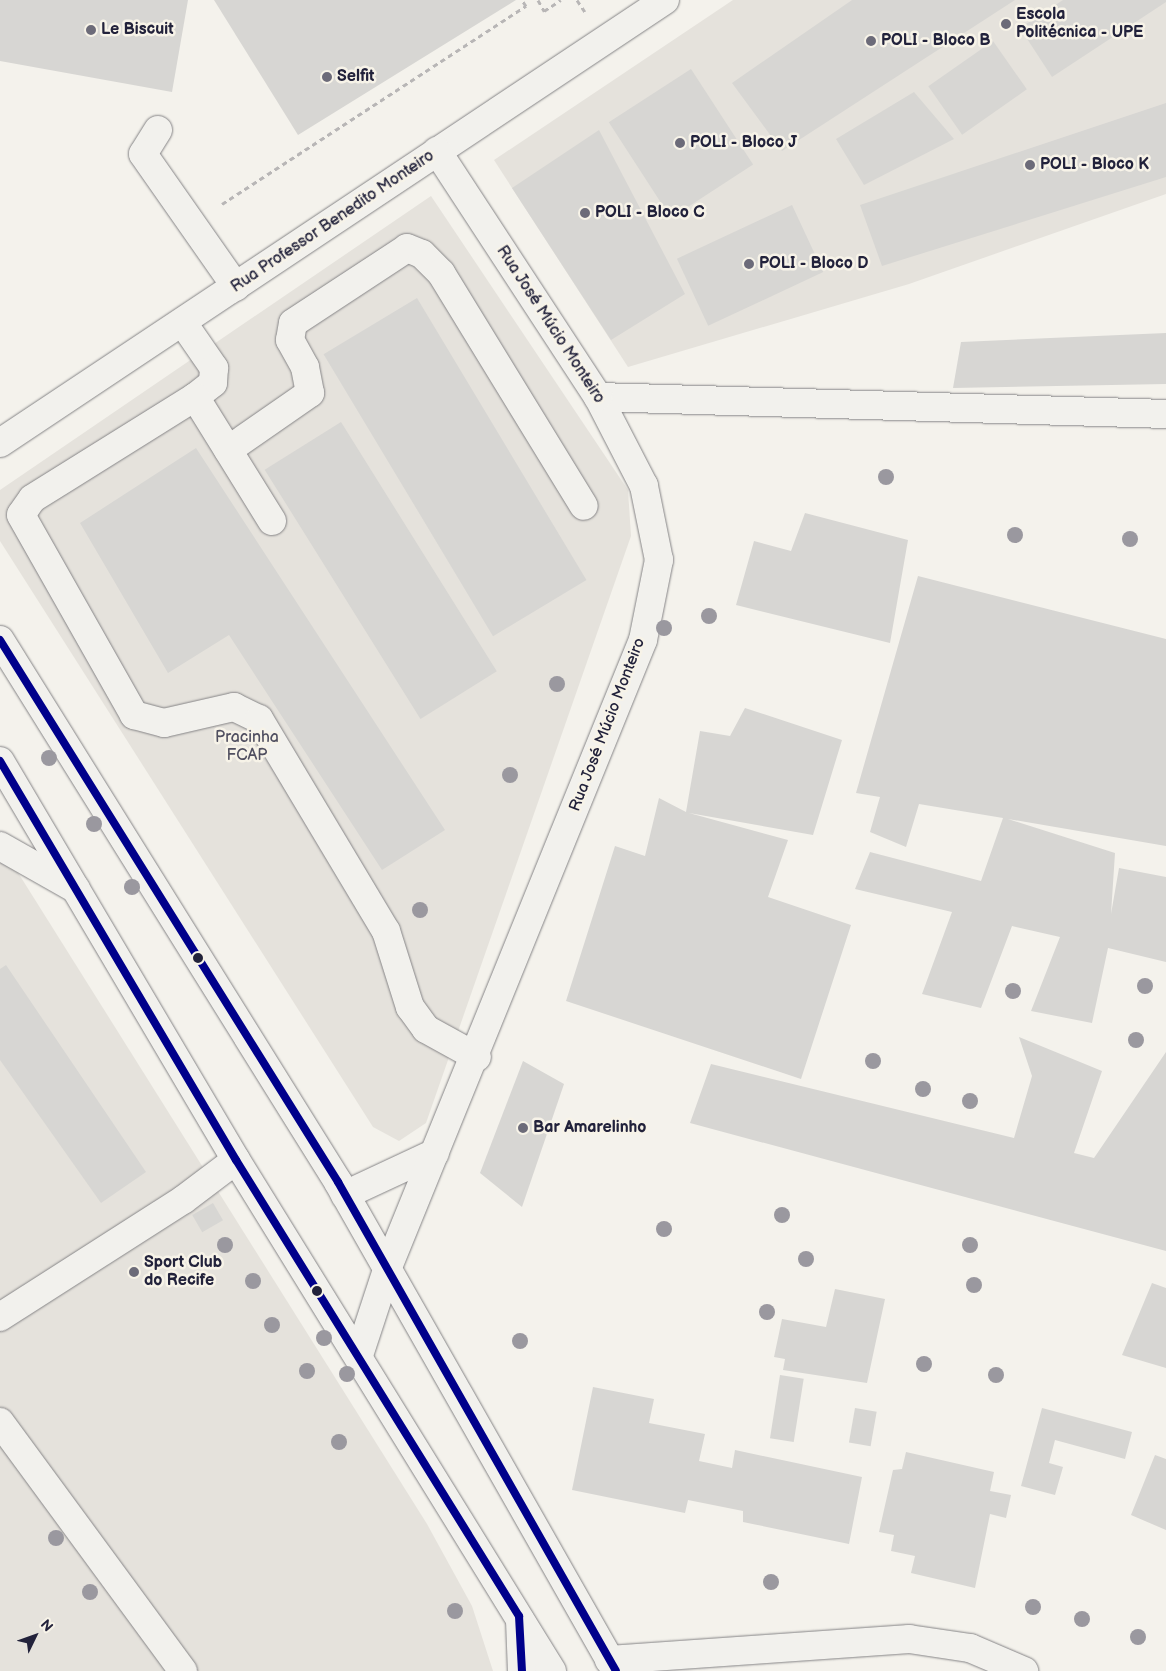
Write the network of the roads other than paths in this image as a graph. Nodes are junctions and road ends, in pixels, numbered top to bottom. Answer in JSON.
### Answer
{"nodes":[{"id":1,"x":665,"y":0,"type":"edge"},
{"id":2,"x":158,"y":130,"type":"dead end"},
{"id":3,"x":437,"y":151,"type":"junction"},
{"id":4,"x":236,"y":287,"type":"junction"},
{"id":5,"x":183,"y":323,"type":"junction"},
{"id":6,"x":195,"y":397,"type":"junction"},
{"id":7,"x":598,"y":397,"type":"junction"},
{"id":8,"x":1166,"y":414,"type":"edge"},
{"id":9,"x":0,"y":443,"type":"edge"},
{"id":10,"x":228,"y":450,"type":"junction"},
{"id":11,"x":584,"y":506,"type":"dead end"},
{"id":12,"x":272,"y":521,"type":"dead end"},
{"id":13,"x":0,"y":640,"type":"edge"},
{"id":14,"x":0,"y":760,"type":"edge"},
{"id":15,"x":0,"y":846,"type":"edge"},
{"id":16,"x":76,"y":889,"type":"junction"},
{"id":17,"x":477,"y":1057,"type":"junction"},
{"id":18,"x":435,"y":1153,"type":"junction"},
{"id":19,"x":236,"y":1160,"type":"junction"},
{"id":20,"x":345,"y":1195,"type":"junction"},
{"id":21,"x":388,"y":1267,"type":"junction"},
{"id":22,"x":0,"y":1317,"type":"edge"},
{"id":23,"x":359,"y":1356,"type":"junction"},
{"id":24,"x":0,"y":1422,"type":"edge"},
{"id":25,"x":519,"y":1616,"type":"junction"},
{"id":26,"x":612,"y":1665,"type":"edge"},
{"id":27,"x":183,"y":1671,"type":"edge"},
{"id":28,"x":522,"y":1671,"type":"edge"},
{"id":29,"x":552,"y":1671,"type":"edge"},
{"id":30,"x":1024,"y":1671,"type":"edge"}],
"edges":[{"from":1,"to":3,"type":"main road","name":"Rua Professor Benedito Monteiro"},
{"from":2,"to":4,"type":"main road"},
{"from":3,"to":4,"type":"main road","name":"Rua Professor Benedito Monteiro"},
{"from":3,"to":7,"type":"main road","name":"Rua José Múcio Monteiro"},
{"from":4,"to":5,"type":"main road","name":"Rua Professor Benedito Monteiro"},
{"from":5,"to":6,"type":"main road"},
{"from":5,"to":9,"type":"main road","name":"Rua Professor Benedito Monteiro"},
{"from":6,"to":10,"type":"main road"},
{"from":6,"to":17,"type":"main road"},
{"from":7,"to":8,"type":"main road"},
{"from":7,"to":17,"type":"main road","name":"Rua José Múcio Monteiro"},
{"from":10,"to":11,"type":"main road"},
{"from":10,"to":12,"type":"main road"},
{"from":13,"to":20,"type":"main road"},
{"from":14,"to":16,"type":"main road"},
{"from":15,"to":16,"type":"main road"},
{"from":16,"to":19,"type":"main road"},
{"from":17,"to":18,"type":"main road","name":"Rua José Múcio Monteiro"},
{"from":18,"to":20,"type":"main road"},
{"from":18,"to":21,"type":"main road","name":"Rua José Múcio Monteiro"},
{"from":19,"to":22,"type":"main road"},
{"from":19,"to":23,"type":"main road"},
{"from":20,"to":21,"type":"main road"},
{"from":21,"to":23,"type":"main road","name":"Rua José Múcio Monteiro"},
{"from":21,"to":26,"type":"main road"},
{"from":23,"to":25,"type":"main road"},
{"from":24,"to":27,"type":"main road"},
{"from":25,"to":28,"type":"main road"},
{"from":25,"to":29,"type":"main road"},
{"from":26,"to":30,"type":"main road"}]}
